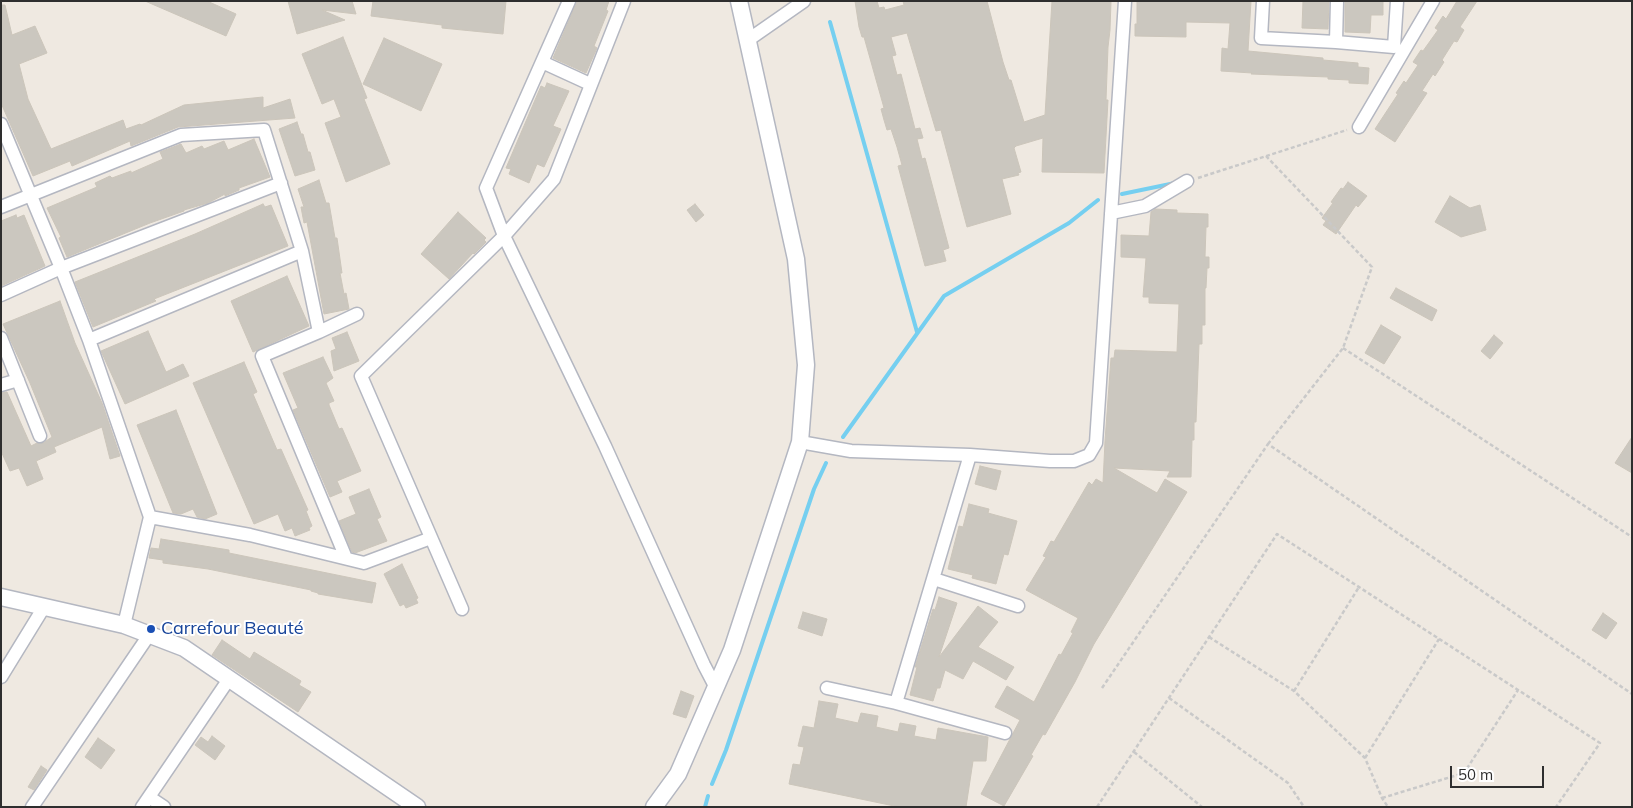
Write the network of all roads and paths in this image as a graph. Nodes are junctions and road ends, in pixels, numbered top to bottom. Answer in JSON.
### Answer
{"nodes":[{"id":1,"x":570,"y":1,"type":"edge"},
{"id":2,"x":624,"y":1,"type":"edge"},
{"id":3,"x":740,"y":1,"type":"edge"},
{"id":4,"x":804,"y":1,"type":"edge"},
{"id":5,"x":1125,"y":1,"type":"edge"},
{"id":6,"x":1263,"y":1,"type":"edge"},
{"id":7,"x":1338,"y":1,"type":"edge"},
{"id":8,"x":1397,"y":1,"type":"edge"},
{"id":9,"x":1433,"y":1,"type":"edge"},
{"id":10,"x":748,"y":40,"type":"junction"},
{"id":11,"x":1336,"y":42,"type":"junction"},
{"id":12,"x":542,"y":62,"type":"junction"},
{"id":13,"x":590,"y":84,"type":"junction"},
{"id":14,"x":1,"y":125,"type":"edge"},
{"id":15,"x":1359,"y":127,"type":"joint"},
{"id":16,"x":1266,"y":156,"type":"junction"},
{"id":17,"x":1187,"y":181,"type":"joint"},
{"id":18,"x":281,"y":183,"type":"junction"},
{"id":19,"x":30,"y":195,"type":"junction"},
{"id":20,"x":1,"y":207,"type":"edge"},
{"id":21,"x":1111,"y":212,"type":"junction"},
{"id":22,"x":504,"y":236,"type":"junction"},
{"id":23,"x":302,"y":251,"type":"junction"},
{"id":24,"x":61,"y":268,"type":"junction"},
{"id":25,"x":1,"y":296,"type":"edge"},
{"id":26,"x":358,"y":314,"type":"dead end"},
{"id":27,"x":319,"y":332,"type":"junction"},
{"id":28,"x":1,"y":338,"type":"edge"},
{"id":29,"x":89,"y":340,"type":"junction"},
{"id":30,"x":1343,"y":348,"type":"junction"},
{"id":31,"x":18,"y":380,"type":"junction"},
{"id":32,"x":1,"y":385,"type":"edge"},
{"id":33,"x":40,"y":436,"type":"dead end"},
{"id":34,"x":800,"y":442,"type":"junction"},
{"id":35,"x":1268,"y":444,"type":"junction"},
{"id":36,"x":970,"y":455,"type":"junction"},
{"id":37,"x":150,"y":517,"type":"junction"},
{"id":38,"x":1632,"y":537,"type":"edge"},
{"id":39,"x":431,"y":538,"type":"junction"},
{"id":40,"x":346,"y":558,"type":"junction"},
{"id":41,"x":934,"y":579,"type":"junction"},
{"id":42,"x":1359,"y":587,"type":"junction"},
{"id":43,"x":1,"y":597,"type":"edge"},
{"id":44,"x":44,"y":606,"type":"junction"},
{"id":45,"x":1018,"y":606,"type":"dead end"},
{"id":46,"x":462,"y":610,"type":"dead end"},
{"id":47,"x":124,"y":625,"type":"junction"},
{"id":48,"x":149,"y":635,"type":"junction"},
{"id":49,"x":1209,"y":637,"type":"junction"},
{"id":50,"x":1439,"y":639,"type":"junction"},
{"id":51,"x":1,"y":677,"type":"edge"},
{"id":52,"x":229,"y":679,"type":"junction"},
{"id":53,"x":716,"y":688,"type":"junction"},
{"id":54,"x":827,"y":688,"type":"dead end"},
{"id":55,"x":1102,"y":688,"type":"dead end"},
{"id":56,"x":1518,"y":690,"type":"junction"},
{"id":57,"x":1294,"y":691,"type":"junction"},
{"id":58,"x":1632,"y":694,"type":"edge"},
{"id":59,"x":1169,"y":698,"type":"junction"},
{"id":60,"x":896,"y":703,"type":"junction"},
{"id":61,"x":1005,"y":733,"type":"dead end"},
{"id":62,"x":1134,"y":752,"type":"junction"},
{"id":63,"x":1365,"y":758,"type":"junction"},
{"id":64,"x":1382,"y":798,"type":"junction"},
{"id":65,"x":146,"y":802,"type":"edge"},
{"id":66,"x":32,"y":807,"type":"edge"},
{"id":67,"x":164,"y":807,"type":"edge"},
{"id":68,"x":417,"y":807,"type":"edge"},
{"id":69,"x":654,"y":807,"type":"edge"},
{"id":70,"x":1098,"y":807,"type":"edge"},
{"id":71,"x":1202,"y":807,"type":"edge"},
{"id":72,"x":1304,"y":807,"type":"edge"},
{"id":73,"x":1388,"y":807,"type":"edge"},
{"id":74,"x":1556,"y":807,"type":"edge"}],
"edges":[{"from":1,"to":12,"type":"street"},
{"from":2,"to":13,"type":"street"},
{"from":3,"to":10,"type":"street"},
{"from":4,"to":10,"type":"street"},
{"from":5,"to":21,"type":"street"},
{"from":6,"to":11,"type":"street"},
{"from":7,"to":11,"type":"street"},
{"from":8,"to":11,"type":"street"},
{"from":9,"to":15,"type":"street"},
{"from":10,"to":34,"type":"street"},
{"from":12,"to":13,"type":"street"},
{"from":12,"to":22,"type":"street"},
{"from":13,"to":22,"type":"street"},
{"from":14,"to":19,"type":"street"},
{"from":15,"to":16,"type":"path"},
{"from":16,"to":17,"type":"path"},
{"from":16,"to":30,"type":"path"},
{"from":17,"to":21,"type":"street"},
{"from":18,"to":19,"type":"street"},
{"from":18,"to":23,"type":"street"},
{"from":18,"to":24,"type":"street"},
{"from":19,"to":20,"type":"street"},
{"from":19,"to":24,"type":"street"},
{"from":21,"to":36,"type":"street"},
{"from":22,"to":39,"type":"street"},
{"from":22,"to":53,"type":"street"},
{"from":23,"to":27,"type":"street"},
{"from":23,"to":29,"type":"street"},
{"from":24,"to":25,"type":"street"},
{"from":24,"to":29,"type":"street"},
{"from":26,"to":27,"type":"street"},
{"from":27,"to":40,"type":"street"},
{"from":28,"to":31,"type":"street"},
{"from":29,"to":37,"type":"street"},
{"from":30,"to":35,"type":"path"},
{"from":30,"to":38,"type":"path"},
{"from":31,"to":32,"type":"street"},
{"from":31,"to":33,"type":"street"},
{"from":34,"to":36,"type":"street"},
{"from":34,"to":53,"type":"street"},
{"from":35,"to":55,"type":"path"},
{"from":35,"to":58,"type":"path"},
{"from":36,"to":41,"type":"street"},
{"from":37,"to":40,"type":"street"},
{"from":37,"to":47,"type":"street"},
{"from":39,"to":40,"type":"street"},
{"from":39,"to":46,"type":"street"},
{"from":41,"to":45,"type":"street"},
{"from":41,"to":60,"type":"street"},
{"from":42,"to":49,"type":"path"},
{"from":42,"to":50,"type":"path"},
{"from":42,"to":57,"type":"path"},
{"from":43,"to":44,"type":"street"},
{"from":44,"to":47,"type":"street"},
{"from":44,"to":51,"type":"street"},
{"from":47,"to":48,"type":"street"},
{"from":48,"to":52,"type":"street"},
{"from":48,"to":66,"type":"street"},
{"from":49,"to":57,"type":"path"},
{"from":49,"to":59,"type":"path"},
{"from":50,"to":56,"type":"path"},
{"from":50,"to":63,"type":"path"},
{"from":52,"to":65,"type":"street"},
{"from":52,"to":68,"type":"street"},
{"from":53,"to":69,"type":"street"},
{"from":54,"to":60,"type":"street"},
{"from":56,"to":64,"type":"path"},
{"from":56,"to":74,"type":"path"},
{"from":57,"to":63,"type":"path"},
{"from":59,"to":62,"type":"path"},
{"from":59,"to":72,"type":"path"},
{"from":60,"to":61,"type":"street"},
{"from":62,"to":70,"type":"path"},
{"from":62,"to":71,"type":"path"},
{"from":63,"to":64,"type":"path"},
{"from":64,"to":73,"type":"path"},
{"from":65,"to":67,"type":"street"}]}
